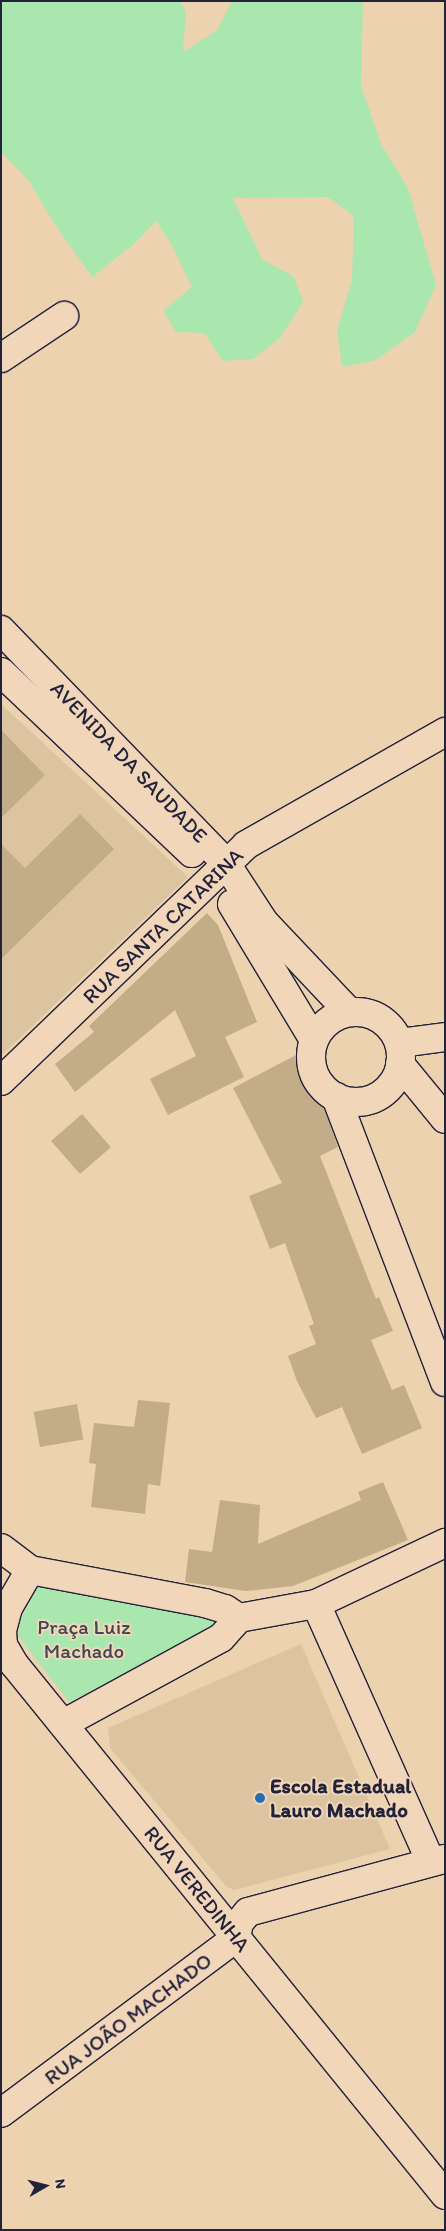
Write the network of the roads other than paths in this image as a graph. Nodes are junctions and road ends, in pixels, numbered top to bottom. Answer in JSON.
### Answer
{"nodes":[{"id":1,"x":64,"y":316,"type":"dead end"},
{"id":2,"x":1,"y":358,"type":"edge"},
{"id":3,"x":1,"y":630,"type":"edge"},
{"id":4,"x":1,"y":672,"type":"edge"},
{"id":5,"x":445,"y":732,"type":"edge"},
{"id":6,"x":220,"y":868,"type":"junction"},
{"id":7,"x":349,"y":1012,"type":"junction"},
{"id":8,"x":445,"y":1038,"type":"edge"},
{"id":9,"x":314,"y":1040,"type":"junction"},
{"id":10,"x":400,"y":1054,"type":"junction"},
{"id":11,"x":1,"y":1081,"type":"edge"},
{"id":12,"x":336,"y":1097,"type":"junction"},
{"id":13,"x":445,"y":1119,"type":"edge"},
{"id":14,"x":445,"y":1382,"type":"edge"},
{"id":15,"x":445,"y":1542,"type":"edge"},
{"id":16,"x":1,"y":1548,"type":"edge"},
{"id":17,"x":30,"y":1570,"type":"junction"},
{"id":18,"x":316,"y":1604,"type":"junction"},
{"id":19,"x":239,"y":1618,"type":"junction"},
{"id":20,"x":63,"y":1724,"type":"junction"},
{"id":21,"x":438,"y":1860,"type":"edge"},
{"id":22,"x":236,"y":1938,"type":"junction"},
{"id":23,"x":1,"y":2113,"type":"edge"},
{"id":24,"x":445,"y":2195,"type":"edge"}],
"edges":[{"from":1,"to":2,"type":"street"},
{"from":3,"to":6,"type":"street","name":"AVENIDA DA SAUDADE"},
{"from":4,"to":6,"type":"street","name":"AVENIDA DA SAUDADE"},
{"from":5,"to":6,"type":"street","name":"RUA SANTA CATARINA"},
{"from":6,"to":7,"type":"street","name":"AVENIDA DA SAUDADE"},
{"from":6,"to":9,"type":"street","name":"AVENIDA DA SAUDADE"},
{"from":6,"to":11,"type":"street","name":"RUA SANTA CATARINA"},
{"from":7,"to":9,"type":"street"},
{"from":7,"to":10,"type":"street"},
{"from":8,"to":10,"type":"street"},
{"from":9,"to":12,"type":"street"},
{"from":10,"to":12,"type":"street"},
{"from":10,"to":13,"type":"street"},
{"from":12,"to":14,"type":"street"},
{"from":15,"to":18,"type":"street"},
{"from":16,"to":17,"type":"street"},
{"from":17,"to":19,"type":"street"},
{"from":17,"to":20,"type":"street","name":"RUA VEREDINHA"},
{"from":18,"to":19,"type":"street"},
{"from":18,"to":21,"type":"street"},
{"from":19,"to":20,"type":"street"},
{"from":20,"to":22,"type":"street","name":"RUA VEREDINHA"},
{"from":21,"to":22,"type":"street"},
{"from":22,"to":23,"type":"street","name":"RUA JOÃO MACHADO"},
{"from":22,"to":24,"type":"street","name":"RUA VEREDINHA"}]}
